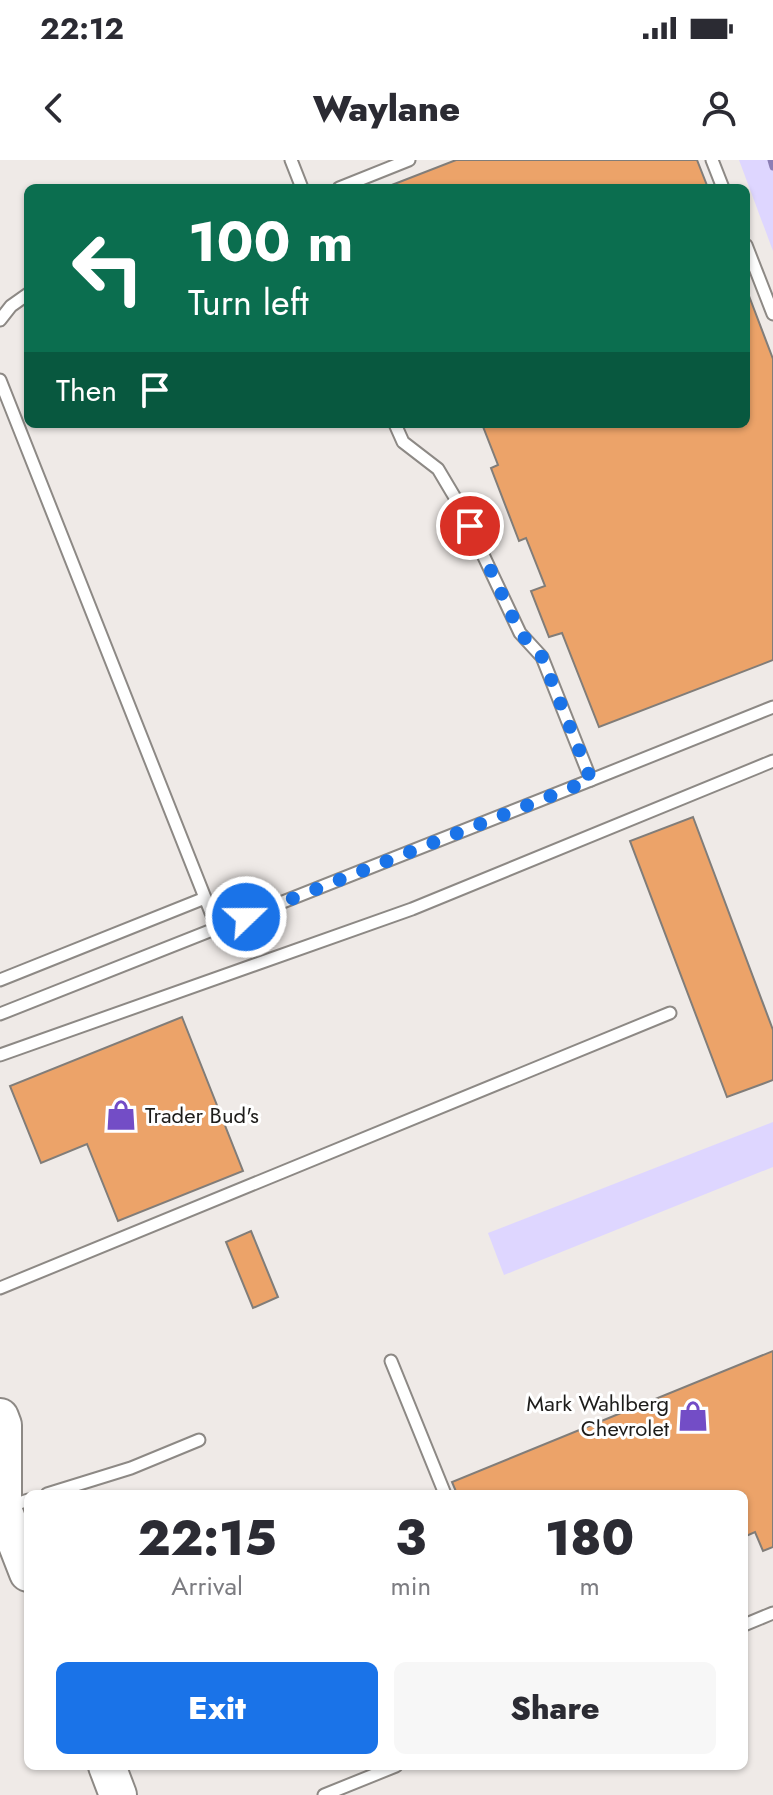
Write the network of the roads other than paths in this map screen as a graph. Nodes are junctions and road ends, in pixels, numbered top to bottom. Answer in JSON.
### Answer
{"nodes":[{"id":1,"x":291,"y":160,"type":"edge"},
{"id":2,"x":409,"y":160,"type":"edge"},
{"id":3,"x":712,"y":160,"type":"edge"},
{"id":4,"x":300,"y":184,"type":"edge"},
{"id":5,"x":349,"y":184,"type":"edge"},
{"id":6,"x":721,"y":184,"type":"edge"},
{"id":7,"x":750,"y":255,"type":"edge"},
{"id":8,"x":24,"y":297,"type":"edge"},
{"id":9,"x":773,"y":314,"type":"edge"},
{"id":10,"x":0,"y":320,"type":"edge"},
{"id":11,"x":0,"y":380,"type":"edge"},
{"id":12,"x":397,"y":428,"type":"edge"},
{"id":13,"x":773,"y":707,"type":"edge"},
{"id":14,"x":773,"y":761,"type":"edge"},
{"id":15,"x":591,"y":780,"type":"junction"},
{"id":16,"x":205,"y":898,"type":"junction"},
{"id":17,"x":217,"y":928,"type":"junction"},
{"id":18,"x":0,"y":980,"type":"edge"},
{"id":19,"x":670,"y":1013,"type":"dead end"},
{"id":20,"x":0,"y":1014,"type":"edge"},
{"id":21,"x":0,"y":1055,"type":"edge"},
{"id":22,"x":0,"y":1288,"type":"edge"},
{"id":23,"x":391,"y":1361,"type":"dead end"},
{"id":24,"x":0,"y":1417,"type":"edge"},
{"id":25,"x":199,"y":1440,"type":"dead end"},
{"id":26,"x":60,"y":1490,"type":"edge"},
{"id":27,"x":443,"y":1490,"type":"edge"},
{"id":28,"x":8,"y":1506,"type":"edge"},
{"id":29,"x":24,"y":1560,"type":"edge"},
{"id":30,"x":773,"y":1613,"type":"edge"},
{"id":31,"x":748,"y":1623,"type":"edge"},
{"id":32,"x":109,"y":1770,"type":"edge"},
{"id":33,"x":386,"y":1770,"type":"edge"},
{"id":34,"x":118,"y":1795,"type":"edge"},
{"id":35,"x":324,"y":1795,"type":"edge"}],
"edges":[{"from":1,"to":4,"type":"lane"},
{"from":2,"to":5,"type":"lane"},
{"from":3,"to":6,"type":"lane"},
{"from":7,"to":9,"type":"lane"},
{"from":8,"to":10,"type":"lane"},
{"from":11,"to":16,"type":"lane"},
{"from":12,"to":15,"type":"lane"},
{"from":13,"to":15,"type":"lane"},
{"from":14,"to":21,"type":"lane"},
{"from":15,"to":17,"type":"lane"},
{"from":16,"to":17,"type":"lane"},
{"from":16,"to":18,"type":"lane"},
{"from":17,"to":20,"type":"lane"},
{"from":19,"to":22,"type":"lane"},
{"from":23,"to":27,"type":"lane"},
{"from":24,"to":28,"type":"main road"},
{"from":25,"to":26,"type":"lane"},
{"from":28,"to":29,"type":"main road"},
{"from":30,"to":31,"type":"lane"},
{"from":32,"to":34,"type":"main road"},
{"from":33,"to":35,"type":"lane"}]}
